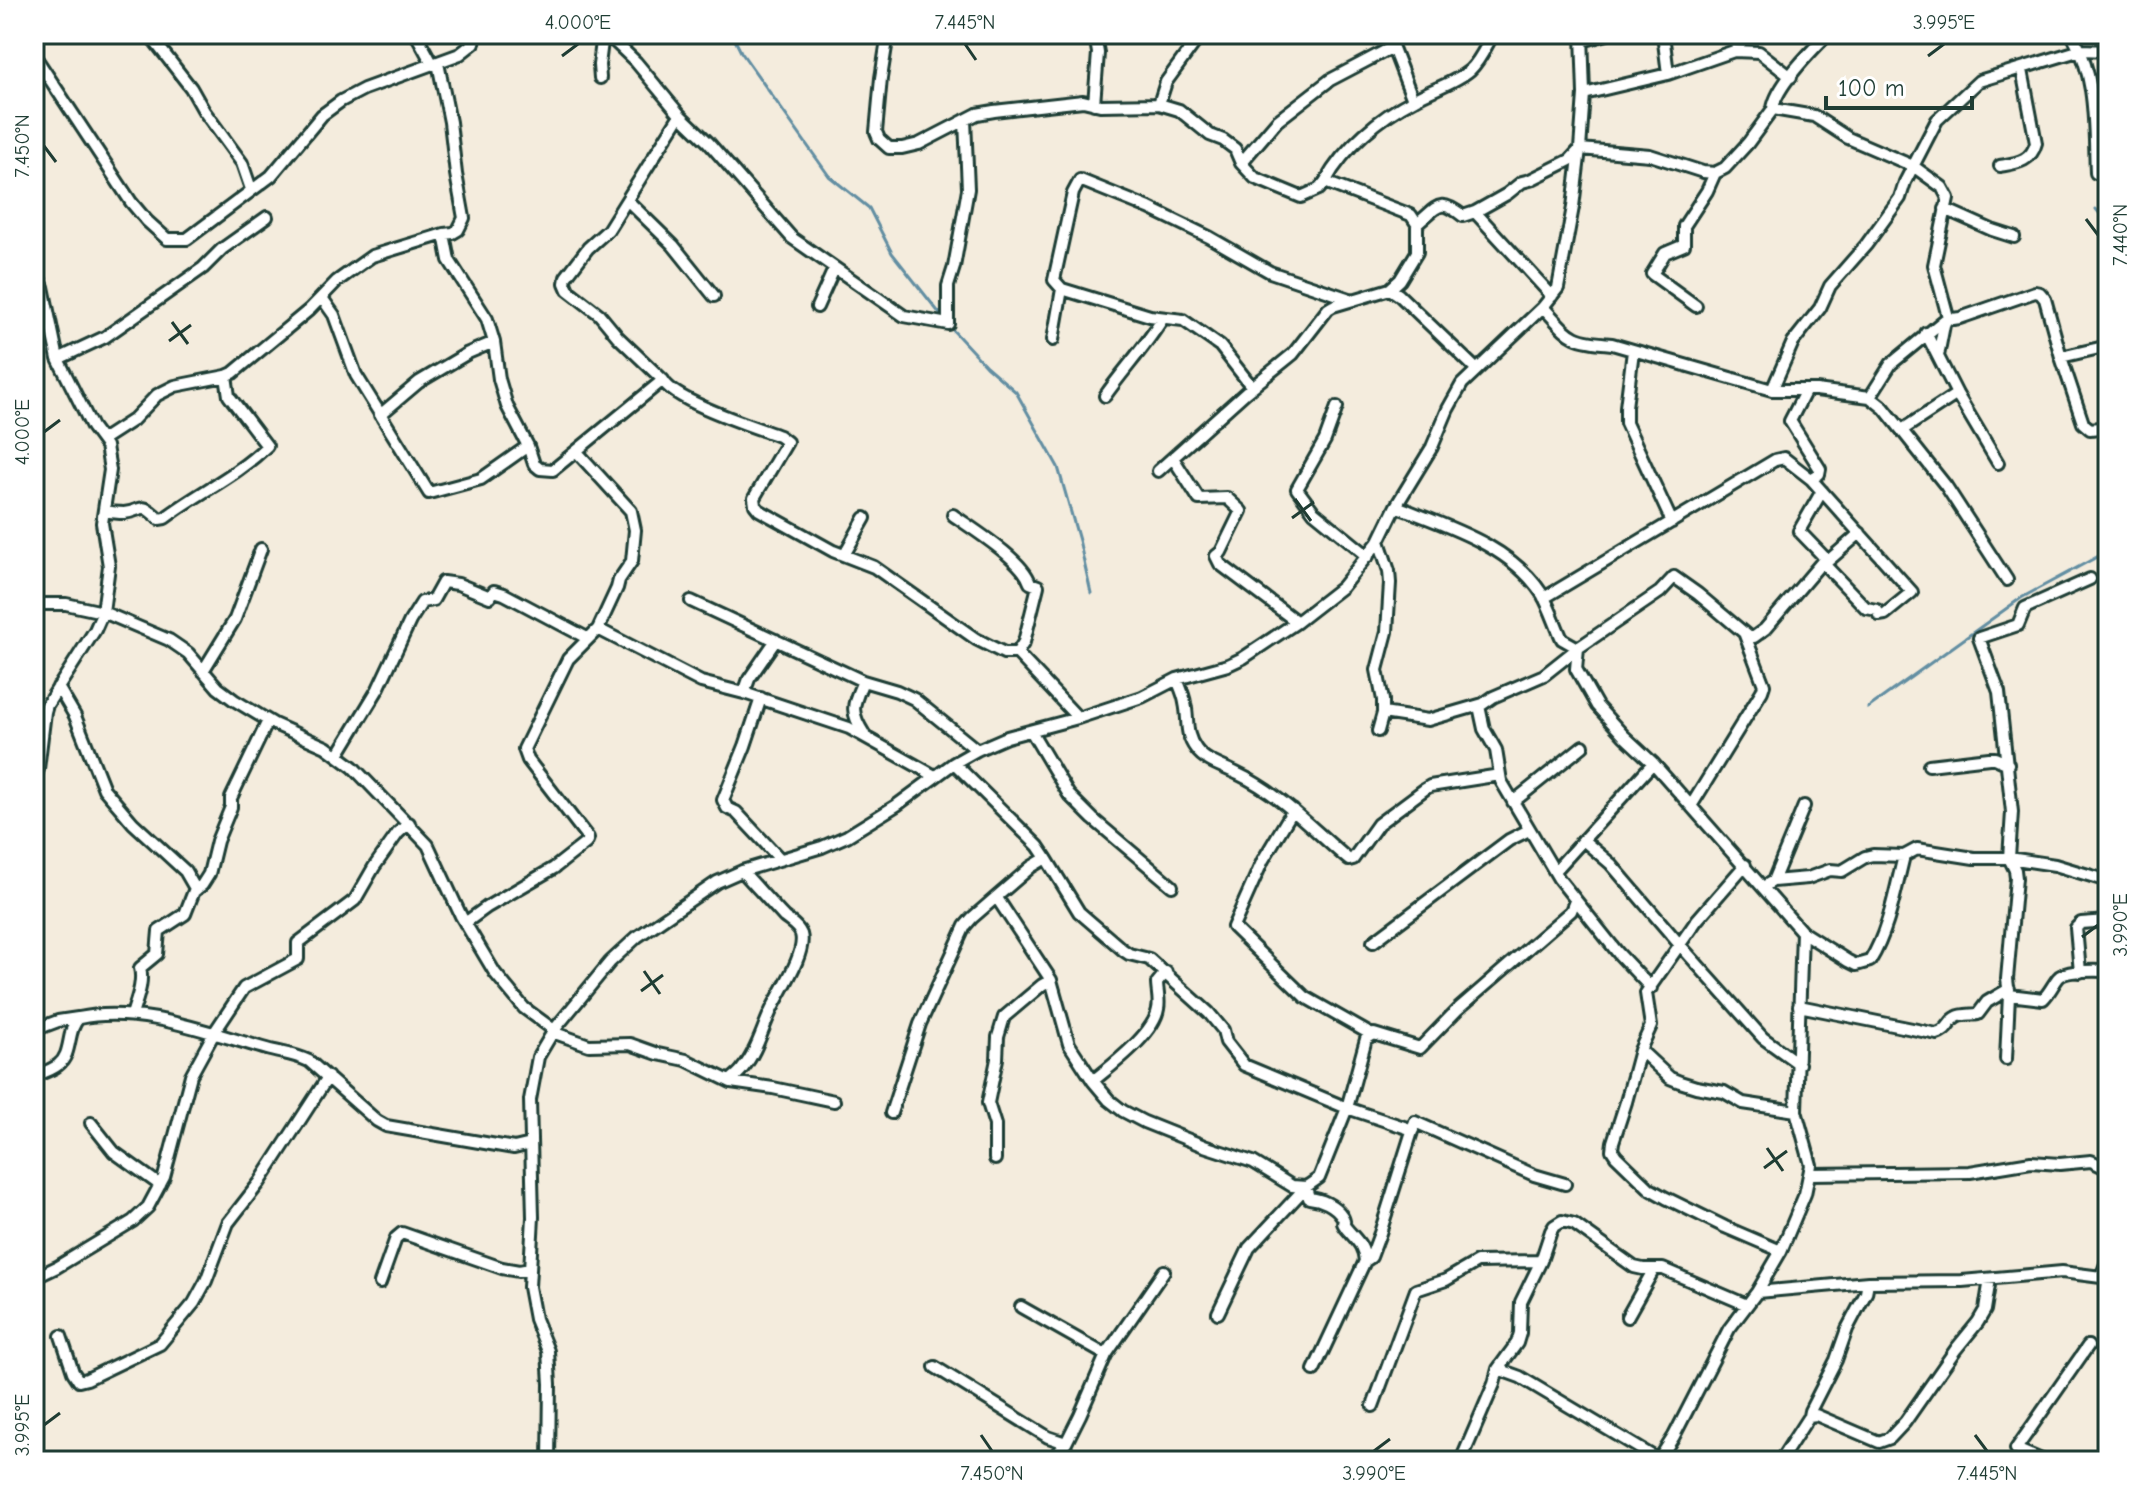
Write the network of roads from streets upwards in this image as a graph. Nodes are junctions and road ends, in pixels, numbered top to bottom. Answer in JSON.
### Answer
{"nodes":[{"id":1,"x":149,"y":34,"type":"edge"},
{"id":2,"x":416,"y":34,"type":"edge"},
{"id":3,"x":476,"y":34,"type":"edge"},
{"id":4,"x":888,"y":34,"type":"edge"},
{"id":5,"x":1100,"y":34,"type":"edge"},
{"id":6,"x":1201,"y":34,"type":"edge"},
{"id":7,"x":1493,"y":34,"type":"edge"},
{"id":8,"x":1607,"y":34,"type":"edge"},
{"id":9,"x":1663,"y":34,"type":"edge"},
{"id":10,"x":1828,"y":34,"type":"edge"},
{"id":11,"x":2072,"y":34,"type":"edge"},
{"id":12,"x":603,"y":36,"type":"edge"},
{"id":13,"x":1582,"y":37,"type":"edge"},
{"id":14,"x":1816,"y":38,"type":"edge"},
{"id":15,"x":1391,"y":39,"type":"edge"},
{"id":16,"x":2081,"y":50,"type":"junction"},
{"id":17,"x":2108,"y":51,"type":"edge"},
{"id":18,"x":34,"y":55,"type":"edge"},
{"id":19,"x":436,"y":64,"type":"junction"},
{"id":20,"x":2022,"y":70,"type":"junction"},
{"id":21,"x":1668,"y":74,"type":"junction"},
{"id":22,"x":1791,"y":77,"type":"junction"},
{"id":23,"x":600,"y":78,"type":"dead end"},
{"id":24,"x":1584,"y":94,"type":"junction"},
{"id":25,"x":1413,"y":100,"type":"junction"},
{"id":26,"x":1094,"y":104,"type":"junction"},
{"id":27,"x":1159,"y":104,"type":"junction"},
{"id":28,"x":1773,"y":109,"type":"junction"},
{"id":29,"x":680,"y":115,"type":"junction"},
{"id":30,"x":965,"y":120,"type":"junction"},
{"id":31,"x":1580,"y":149,"type":"junction"},
{"id":32,"x":1241,"y":163,"type":"junction"},
{"id":33,"x":1913,"y":166,"type":"junction"},
{"id":34,"x":2000,"y":166,"type":"dead end"},
{"id":35,"x":1715,"y":173,"type":"junction"},
{"id":36,"x":2096,"y":173,"type":"dead end"},
{"id":37,"x":1325,"y":182,"type":"junction"},
{"id":38,"x":251,"y":189,"type":"junction"},
{"id":39,"x":627,"y":200,"type":"junction"},
{"id":40,"x":1945,"y":209,"type":"junction"},
{"id":41,"x":1475,"y":212,"type":"junction"},
{"id":42,"x":267,"y":217,"type":"dead end"},
{"id":43,"x":1417,"y":224,"type":"junction"},
{"id":44,"x":444,"y":234,"type":"junction"},
{"id":45,"x":2014,"y":237,"type":"dead end"},
{"id":46,"x":34,"y":267,"type":"edge"},
{"id":47,"x":834,"y":269,"type":"junction"},
{"id":48,"x":43,"y":287,"type":"junction"},
{"id":49,"x":1062,"y":289,"type":"junction"},
{"id":50,"x":1390,"y":289,"type":"junction"},
{"id":51,"x":714,"y":296,"type":"dead end"},
{"id":52,"x":1552,"y":296,"type":"junction"},
{"id":53,"x":34,"y":297,"type":"edge"},
{"id":54,"x":322,"y":298,"type":"junction"},
{"id":55,"x":1353,"y":300,"type":"junction"},
{"id":56,"x":1696,"y":306,"type":"dead end"},
{"id":57,"x":817,"y":307,"type":"dead end"},
{"id":58,"x":1543,"y":307,"type":"junction"},
{"id":59,"x":1948,"y":317,"type":"junction"},
{"id":60,"x":1163,"y":318,"type":"junction"},
{"id":61,"x":1926,"y":333,"type":"junction"},
{"id":62,"x":1053,"y":340,"type":"dead end"},
{"id":63,"x":494,"y":342,"type":"junction"},
{"id":64,"x":2108,"y":346,"type":"edge"},
{"id":65,"x":1633,"y":351,"type":"junction"},
{"id":66,"x":1938,"y":356,"type":"junction"},
{"id":67,"x":2061,"y":357,"type":"junction"},
{"id":68,"x":58,"y":359,"type":"junction"},
{"id":69,"x":1476,"y":369,"type":"junction"},
{"id":70,"x":226,"y":376,"type":"junction"},
{"id":71,"x":663,"y":380,"type":"junction"},
{"id":72,"x":1252,"y":387,"type":"junction"},
{"id":73,"x":1772,"y":390,"type":"junction"},
{"id":74,"x":1806,"y":390,"type":"junction"},
{"id":75,"x":1957,"y":394,"type":"junction"},
{"id":76,"x":1105,"y":396,"type":"dead end"},
{"id":77,"x":1870,"y":397,"type":"junction"},
{"id":78,"x":1337,"y":407,"type":"dead end"},
{"id":79,"x":380,"y":415,"type":"junction"},
{"id":80,"x":2108,"y":427,"type":"edge"},
{"id":81,"x":1902,"y":430,"type":"junction"},
{"id":82,"x":102,"y":440,"type":"junction"},
{"id":83,"x":528,"y":446,"type":"junction"},
{"id":84,"x":577,"y":452,"type":"junction"},
{"id":85,"x":1173,"y":458,"type":"junction"},
{"id":86,"x":1998,"y":463,"type":"dead end"},
{"id":87,"x":1158,"y":471,"type":"dead end"},
{"id":88,"x":1811,"y":479,"type":"junction"},
{"id":89,"x":1822,"y":491,"type":"junction"},
{"id":90,"x":1396,"y":506,"type":"junction"},
{"id":91,"x":104,"y":511,"type":"junction"},
{"id":92,"x":953,"y":515,"type":"dead end"},
{"id":93,"x":865,"y":518,"type":"dead end"},
{"id":94,"x":1672,"y":522,"type":"junction"},
{"id":95,"x":1860,"y":533,"type":"junction"},
{"id":96,"x":1379,"y":541,"type":"junction"},
{"id":97,"x":261,"y":549,"type":"dead end"},
{"id":98,"x":844,"y":555,"type":"junction"},
{"id":99,"x":1368,"y":556,"type":"junction"},
{"id":100,"x":1825,"y":561,"type":"junction"},
{"id":101,"x":2090,"y":579,"type":"dead end"},
{"id":102,"x":2007,"y":580,"type":"dead end"},
{"id":103,"x":1544,"y":598,"type":"junction"},
{"id":104,"x":691,"y":601,"type":"dead end"},
{"id":105,"x":34,"y":604,"type":"edge"},
{"id":106,"x":103,"y":612,"type":"junction"},
{"id":107,"x":1297,"y":622,"type":"junction"},
{"id":108,"x":598,"y":629,"type":"junction"},
{"id":109,"x":1745,"y":635,"type":"junction"},
{"id":110,"x":587,"y":638,"type":"junction"},
{"id":111,"x":776,"y":640,"type":"junction"},
{"id":112,"x":1578,"y":648,"type":"junction"},
{"id":113,"x":1017,"y":653,"type":"junction"},
{"id":114,"x":203,"y":671,"type":"junction"},
{"id":115,"x":1177,"y":679,"type":"junction"},
{"id":116,"x":863,"y":681,"type":"junction"},
{"id":117,"x":58,"y":687,"type":"junction"},
{"id":118,"x":744,"y":693,"type":"junction"},
{"id":119,"x":761,"y":698,"type":"junction"},
{"id":120,"x":1479,"y":706,"type":"junction"},
{"id":121,"x":1383,"y":713,"type":"junction"},
{"id":122,"x":1078,"y":718,"type":"junction"},
{"id":123,"x":268,"y":721,"type":"junction"},
{"id":124,"x":1031,"y":731,"type":"junction"},
{"id":125,"x":1378,"y":731,"type":"dead end"},
{"id":126,"x":864,"y":735,"type":"junction"},
{"id":127,"x":1583,"y":746,"type":"dead end"},
{"id":128,"x":977,"y":750,"type":"junction"},
{"id":129,"x":338,"y":755,"type":"junction"},
{"id":130,"x":954,"y":763,"type":"junction"},
{"id":131,"x":1653,"y":763,"type":"junction"},
{"id":132,"x":2008,"y":764,"type":"junction"},
{"id":133,"x":1929,"y":765,"type":"dead end"},
{"id":134,"x":1500,"y":775,"type":"junction"},
{"id":135,"x":935,"y":776,"type":"junction"},
{"id":136,"x":34,"y":780,"type":"edge"},
{"id":137,"x":1513,"y":802,"type":"junction"},
{"id":138,"x":1691,"y":806,"type":"junction"},
{"id":139,"x":1804,"y":806,"type":"dead end"},
{"id":140,"x":1293,"y":810,"type":"junction"},
{"id":141,"x":409,"y":823,"type":"junction"},
{"id":142,"x":1529,"y":830,"type":"junction"},
{"id":143,"x":1583,"y":840,"type":"junction"},
{"id":144,"x":1904,"y":856,"type":"junction"},
{"id":145,"x":1046,"y":858,"type":"junction"},
{"id":146,"x":2009,"y":858,"type":"junction"},
{"id":147,"x":780,"y":859,"type":"junction"},
{"id":148,"x":1745,"y":865,"type":"junction"},
{"id":149,"x":742,"y":871,"type":"junction"},
{"id":150,"x":1555,"y":871,"type":"junction"},
{"id":151,"x":2108,"y":881,"type":"edge"},
{"id":152,"x":1768,"y":884,"type":"junction"},
{"id":153,"x":1172,"y":886,"type":"dead end"},
{"id":154,"x":196,"y":890,"type":"junction"},
{"id":155,"x":997,"y":898,"type":"junction"},
{"id":156,"x":1575,"y":901,"type":"junction"},
{"id":157,"x":2108,"y":921,"type":"edge"},
{"id":158,"x":465,"y":923,"type":"junction"},
{"id":159,"x":1802,"y":932,"type":"junction"},
{"id":160,"x":1373,"y":942,"type":"dead end"},
{"id":161,"x":1680,"y":945,"type":"junction"},
{"id":162,"x":2108,"y":971,"type":"edge"},
{"id":163,"x":1166,"y":972,"type":"junction"},
{"id":164,"x":2080,"y":972,"type":"junction"},
{"id":165,"x":1051,"y":980,"type":"junction"},
{"id":166,"x":1651,"y":988,"type":"junction"},
{"id":167,"x":2009,"y":992,"type":"junction"},
{"id":168,"x":1799,"y":1006,"type":"junction"},
{"id":169,"x":132,"y":1015,"type":"junction"},
{"id":170,"x":79,"y":1018,"type":"junction"},
{"id":171,"x":34,"y":1030,"type":"edge"},
{"id":172,"x":553,"y":1031,"type":"junction"},
{"id":173,"x":214,"y":1033,"type":"junction"},
{"id":174,"x":1372,"y":1035,"type":"junction"},
{"id":175,"x":1640,"y":1050,"type":"junction"},
{"id":176,"x":2006,"y":1059,"type":"dead end"},
{"id":177,"x":1799,"y":1064,"type":"junction"},
{"id":178,"x":34,"y":1076,"type":"edge"},
{"id":179,"x":328,"y":1077,"type":"junction"},
{"id":180,"x":730,"y":1081,"type":"junction"},
{"id":181,"x":1093,"y":1081,"type":"junction"},
{"id":182,"x":834,"y":1101,"type":"dead end"},
{"id":183,"x":1347,"y":1108,"type":"junction"},
{"id":184,"x":1796,"y":1111,"type":"junction"},
{"id":185,"x":891,"y":1113,"type":"dead end"},
{"id":186,"x":91,"y":1123,"type":"dead end"},
{"id":187,"x":1413,"y":1130,"type":"junction"},
{"id":188,"x":531,"y":1144,"type":"junction"},
{"id":189,"x":995,"y":1159,"type":"dead end"},
{"id":190,"x":2108,"y":1169,"type":"edge"},
{"id":191,"x":1810,"y":1174,"type":"junction"},
{"id":192,"x":1565,"y":1184,"type":"dead end"},
{"id":193,"x":160,"y":1185,"type":"junction"},
{"id":194,"x":1306,"y":1187,"type":"junction"},
{"id":195,"x":1781,"y":1251,"type":"junction"},
{"id":196,"x":2108,"y":1259,"type":"edge"},
{"id":197,"x":1365,"y":1261,"type":"junction"},
{"id":198,"x":1541,"y":1261,"type":"junction"},
{"id":199,"x":530,"y":1269,"type":"junction"},
{"id":200,"x":1654,"y":1269,"type":"junction"},
{"id":201,"x":1164,"y":1271,"type":"dead end"},
{"id":202,"x":34,"y":1278,"type":"edge"},
{"id":203,"x":1990,"y":1279,"type":"junction"},
{"id":204,"x":2104,"y":1279,"type":"edge"},
{"id":205,"x":1868,"y":1282,"type":"junction"},
{"id":206,"x":380,"y":1283,"type":"dead end"},
{"id":207,"x":1757,"y":1292,"type":"junction"},
{"id":208,"x":1747,"y":1305,"type":"junction"},
{"id":209,"x":1021,"y":1307,"type":"dead end"},
{"id":210,"x":1218,"y":1313,"type":"dead end"},
{"id":211,"x":1627,"y":1317,"type":"dead end"},
{"id":212,"x":61,"y":1336,"type":"dead end"},
{"id":213,"x":2088,"y":1346,"type":"dead end"},
{"id":214,"x":1106,"y":1355,"type":"junction"},
{"id":215,"x":935,"y":1367,"type":"dead end"},
{"id":216,"x":1498,"y":1369,"type":"junction"},
{"id":217,"x":1314,"y":1370,"type":"dead end"},
{"id":218,"x":1373,"y":1406,"type":"dead end"},
{"id":219,"x":1809,"y":1416,"type":"junction"},
{"id":220,"x":1066,"y":1443,"type":"junction"},
{"id":221,"x":1463,"y":1456,"type":"dead end"},
{"id":222,"x":1658,"y":1460,"type":"edge"},
{"id":223,"x":549,"y":1461,"type":"edge"},
{"id":224,"x":1050,"y":1461,"type":"edge"},
{"id":225,"x":1780,"y":1461,"type":"edge"},
{"id":226,"x":2044,"y":1461,"type":"edge"}],
"edges":[{"from":1,"to":38,"type":"street"},
{"from":2,"to":19,"type":"street"},
{"from":3,"to":19,"type":"street"},
{"from":4,"to":30,"type":"street"},
{"from":5,"to":26,"type":"street"},
{"from":6,"to":27,"type":"street"},
{"from":7,"to":25,"type":"street"},
{"from":8,"to":13,"type":"street"},
{"from":9,"to":21,"type":"street"},
{"from":10,"to":14,"type":"street"},
{"from":11,"to":16,"type":"street"},
{"from":12,"to":23,"type":"street"},
{"from":12,"to":29,"type":"street"},
{"from":13,"to":24,"type":"street"},
{"from":14,"to":22,"type":"street"},
{"from":15,"to":25,"type":"street"},
{"from":15,"to":32,"type":"street"},
{"from":16,"to":17,"type":"street"},
{"from":16,"to":20,"type":"street"},
{"from":16,"to":36,"type":"street"},
{"from":18,"to":38,"type":"street"},
{"from":19,"to":38,"type":"street"},
{"from":19,"to":44,"type":"street"},
{"from":20,"to":33,"type":"street"},
{"from":20,"to":34,"type":"street"},
{"from":21,"to":22,"type":"street"},
{"from":21,"to":24,"type":"street"},
{"from":22,"to":28,"type":"street"},
{"from":24,"to":31,"type":"street"},
{"from":25,"to":37,"type":"street"},
{"from":26,"to":27,"type":"street"},
{"from":26,"to":30,"type":"street"},
{"from":27,"to":32,"type":"street"},
{"from":28,"to":33,"type":"street"},
{"from":28,"to":35,"type":"street"},
{"from":29,"to":39,"type":"street"},
{"from":29,"to":47,"type":"street"},
{"from":30,"to":47,"type":"street"},
{"from":31,"to":35,"type":"street"},
{"from":31,"to":41,"type":"street"},
{"from":31,"to":52,"type":"street"},
{"from":32,"to":37,"type":"street"},
{"from":33,"to":40,"type":"street"},
{"from":33,"to":73,"type":"street"},
{"from":35,"to":56,"type":"street"},
{"from":37,"to":43,"type":"street"},
{"from":39,"to":51,"type":"street"},
{"from":39,"to":71,"type":"street"},
{"from":40,"to":45,"type":"street"},
{"from":40,"to":59,"type":"street"},
{"from":41,"to":43,"type":"street"},
{"from":41,"to":52,"type":"street"},
{"from":42,"to":68,"type":"street"},
{"from":43,"to":50,"type":"street"},
{"from":44,"to":54,"type":"street"},
{"from":44,"to":63,"type":"street"},
{"from":46,"to":48,"type":"street"},
{"from":47,"to":57,"type":"street"},
{"from":48,"to":53,"type":"street"},
{"from":48,"to":68,"type":"street"},
{"from":49,"to":55,"type":"street"},
{"from":49,"to":60,"type":"street"},
{"from":49,"to":62,"type":"street"},
{"from":50,"to":55,"type":"street"},
{"from":50,"to":69,"type":"street"},
{"from":52,"to":58,"type":"street"},
{"from":54,"to":70,"type":"street"},
{"from":54,"to":79,"type":"street"},
{"from":55,"to":72,"type":"street"},
{"from":58,"to":65,"type":"street"},
{"from":58,"to":69,"type":"street"},
{"from":59,"to":61,"type":"street"},
{"from":59,"to":66,"type":"street"},
{"from":59,"to":67,"type":"street"},
{"from":60,"to":72,"type":"street"},
{"from":60,"to":76,"type":"street"},
{"from":61,"to":66,"type":"street"},
{"from":61,"to":77,"type":"street"},
{"from":63,"to":79,"type":"street"},
{"from":63,"to":83,"type":"street"},
{"from":64,"to":67,"type":"street"},
{"from":65,"to":73,"type":"street"},
{"from":65,"to":94,"type":"street"},
{"from":66,"to":75,"type":"street"},
{"from":67,"to":80,"type":"street"},
{"from":68,"to":82,"type":"street"},
{"from":69,"to":90,"type":"street"},
{"from":70,"to":82,"type":"street"},
{"from":70,"to":91,"type":"street"},
{"from":71,"to":84,"type":"street"},
{"from":71,"to":98,"type":"street"},
{"from":72,"to":85,"type":"street"},
{"from":73,"to":74,"type":"street"},
{"from":74,"to":77,"type":"street"},
{"from":74,"to":88,"type":"street"},
{"from":75,"to":81,"type":"street"},
{"from":75,"to":86,"type":"street"},
{"from":77,"to":81,"type":"street"},
{"from":78,"to":99,"type":"street"},
{"from":79,"to":83,"type":"street"},
{"from":81,"to":102,"type":"street"},
{"from":82,"to":91,"type":"street"},
{"from":83,"to":84,"type":"street"},
{"from":84,"to":108,"type":"street"},
{"from":85,"to":87,"type":"street"},
{"from":85,"to":107,"type":"street"},
{"from":88,"to":89,"type":"street"},
{"from":88,"to":94,"type":"street"},
{"from":89,"to":95,"type":"street"},
{"from":89,"to":100,"type":"street"},
{"from":90,"to":96,"type":"street"},
{"from":90,"to":103,"type":"street"},
{"from":91,"to":106,"type":"street"},
{"from":92,"to":113,"type":"street"},
{"from":93,"to":98,"type":"street"},
{"from":94,"to":103,"type":"street"},
{"from":95,"to":100,"type":"street"},
{"from":95,"to":100,"type":"street"},
{"from":96,"to":99,"type":"street"},
{"from":96,"to":121,"type":"street"},
{"from":97,"to":114,"type":"street"},
{"from":98,"to":113,"type":"street"},
{"from":99,"to":107,"type":"street"},
{"from":100,"to":109,"type":"street"},
{"from":101,"to":132,"type":"street"},
{"from":103,"to":112,"type":"street"},
{"from":104,"to":111,"type":"street"},
{"from":105,"to":106,"type":"street"},
{"from":106,"to":114,"type":"street"},
{"from":106,"to":117,"type":"street"},
{"from":107,"to":115,"type":"street"},
{"from":108,"to":110,"type":"street"},
{"from":108,"to":118,"type":"street"},
{"from":109,"to":112,"type":"street"},
{"from":109,"to":138,"type":"street"},
{"from":110,"to":129,"type":"street"},
{"from":110,"to":158,"type":"street"},
{"from":111,"to":116,"type":"street"},
{"from":111,"to":118,"type":"street"},
{"from":112,"to":120,"type":"street"},
{"from":112,"to":131,"type":"street"},
{"from":113,"to":122,"type":"street"},
{"from":114,"to":123,"type":"street"},
{"from":115,"to":122,"type":"street"},
{"from":115,"to":140,"type":"street"},
{"from":116,"to":126,"type":"street"},
{"from":116,"to":128,"type":"street"},
{"from":117,"to":136,"type":"street"},
{"from":117,"to":154,"type":"street"},
{"from":118,"to":119,"type":"street"},
{"from":119,"to":126,"type":"street"},
{"from":119,"to":147,"type":"street"},
{"from":120,"to":121,"type":"street"},
{"from":120,"to":134,"type":"street"},
{"from":121,"to":125,"type":"street"},
{"from":122,"to":124,"type":"street"},
{"from":123,"to":129,"type":"street"},
{"from":123,"to":154,"type":"street"},
{"from":124,"to":128,"type":"street"},
{"from":124,"to":153,"type":"street"},
{"from":126,"to":135,"type":"street"},
{"from":127,"to":137,"type":"street"},
{"from":128,"to":130,"type":"street"},
{"from":129,"to":141,"type":"street"},
{"from":130,"to":135,"type":"street"},
{"from":130,"to":145,"type":"street"},
{"from":131,"to":138,"type":"street"},
{"from":131,"to":143,"type":"street"},
{"from":132,"to":133,"type":"street"},
{"from":132,"to":146,"type":"street"},
{"from":134,"to":137,"type":"street"},
{"from":134,"to":140,"type":"street"},
{"from":135,"to":147,"type":"street"},
{"from":137,"to":142,"type":"street"},
{"from":138,"to":148,"type":"street"},
{"from":139,"to":152,"type":"street"},
{"from":140,"to":174,"type":"street"},
{"from":141,"to":158,"type":"street"},
{"from":141,"to":173,"type":"street"},
{"from":142,"to":150,"type":"street"},
{"from":142,"to":160,"type":"street"},
{"from":143,"to":150,"type":"street"},
{"from":143,"to":161,"type":"street"},
{"from":144,"to":146,"type":"street"},
{"from":144,"to":152,"type":"street"},
{"from":144,"to":159,"type":"street"},
{"from":145,"to":155,"type":"street"},
{"from":145,"to":163,"type":"street"},
{"from":146,"to":151,"type":"street"},
{"from":146,"to":167,"type":"street"},
{"from":147,"to":149,"type":"street"},
{"from":148,"to":152,"type":"street"},
{"from":148,"to":161,"type":"street"},
{"from":149,"to":172,"type":"street"},
{"from":149,"to":180,"type":"street"},
{"from":150,"to":156,"type":"street"},
{"from":152,"to":159,"type":"street"},
{"from":154,"to":169,"type":"street"},
{"from":155,"to":165,"type":"street"},
{"from":155,"to":185,"type":"street"},
{"from":156,"to":166,"type":"street"},
{"from":156,"to":174,"type":"street"},
{"from":157,"to":164,"type":"street"},
{"from":158,"to":172,"type":"street"},
{"from":159,"to":168,"type":"street"},
{"from":161,"to":166,"type":"street"},
{"from":161,"to":177,"type":"street"},
{"from":162,"to":164,"type":"street"},
{"from":163,"to":181,"type":"street"},
{"from":163,"to":183,"type":"street"},
{"from":164,"to":167,"type":"street"},
{"from":165,"to":181,"type":"street"},
{"from":165,"to":189,"type":"street"},
{"from":166,"to":175,"type":"street"},
{"from":167,"to":168,"type":"street"},
{"from":167,"to":176,"type":"street"},
{"from":168,"to":177,"type":"street"},
{"from":169,"to":170,"type":"street"},
{"from":169,"to":173,"type":"street"},
{"from":170,"to":171,"type":"street"},
{"from":170,"to":178,"type":"street"},
{"from":172,"to":180,"type":"street"},
{"from":172,"to":188,"type":"street"},
{"from":173,"to":179,"type":"street"},
{"from":173,"to":193,"type":"street"},
{"from":174,"to":183,"type":"street"},
{"from":175,"to":184,"type":"street"},
{"from":175,"to":195,"type":"street"},
{"from":177,"to":184,"type":"street"},
{"from":179,"to":188,"type":"street"},
{"from":179,"to":212,"type":"street"},
{"from":180,"to":182,"type":"street"},
{"from":181,"to":194,"type":"street"},
{"from":183,"to":187,"type":"street"},
{"from":183,"to":194,"type":"street"},
{"from":184,"to":191,"type":"street"},
{"from":186,"to":193,"type":"street"},
{"from":187,"to":192,"type":"street"},
{"from":187,"to":197,"type":"street"},
{"from":188,"to":199,"type":"street"},
{"from":190,"to":191,"type":"street"},
{"from":191,"to":195,"type":"street"},
{"from":193,"to":202,"type":"street"},
{"from":194,"to":197,"type":"street"},
{"from":194,"to":210,"type":"street"},
{"from":195,"to":207,"type":"street"},
{"from":196,"to":204,"type":"street"},
{"from":197,"to":217,"type":"street"},
{"from":198,"to":200,"type":"street"},
{"from":198,"to":216,"type":"street"},
{"from":198,"to":218,"type":"street"},
{"from":199,"to":206,"type":"street"},
{"from":199,"to":223,"type":"street"},
{"from":200,"to":208,"type":"street"},
{"from":200,"to":211,"type":"street"},
{"from":201,"to":214,"type":"street"},
{"from":203,"to":204,"type":"street"},
{"from":203,"to":205,"type":"street"},
{"from":203,"to":219,"type":"street"},
{"from":205,"to":207,"type":"street"},
{"from":205,"to":219,"type":"street"},
{"from":207,"to":208,"type":"street"},
{"from":208,"to":222,"type":"street"},
{"from":209,"to":214,"type":"street"},
{"from":213,"to":226,"type":"street"},
{"from":214,"to":220,"type":"street"},
{"from":215,"to":220,"type":"street"},
{"from":216,"to":221,"type":"street"},
{"from":216,"to":222,"type":"street"},
{"from":219,"to":225,"type":"street"},
{"from":220,"to":224,"type":"street"}]}
